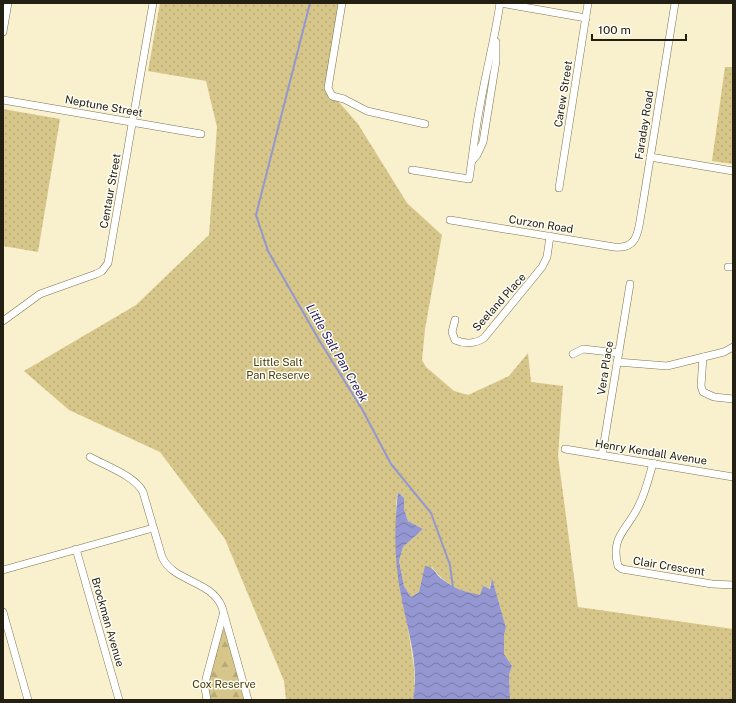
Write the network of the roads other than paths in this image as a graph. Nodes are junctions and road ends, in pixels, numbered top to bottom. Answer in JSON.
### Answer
{"nodes":[{"id":1,"x":8,"y":3,"type":"edge"},
{"id":2,"x":153,"y":3,"type":"edge"},
{"id":3,"x":342,"y":3,"type":"edge"},
{"id":4,"x":500,"y":3,"type":"edge"},
{"id":5,"x":588,"y":3,"type":"edge"},
{"id":6,"x":674,"y":3,"type":"edge"},
{"id":7,"x":586,"y":18,"type":"junction"},
{"id":8,"x":3,"y":32,"type":"edge"},
{"id":9,"x":3,"y":100,"type":"edge"},
{"id":10,"x":133,"y":122,"type":"junction"},
{"id":11,"x":425,"y":124,"type":"dead end"},
{"id":12,"x":201,"y":134,"type":"dead end"},
{"id":13,"x":650,"y":157,"type":"junction"},
{"id":14,"x":412,"y":170,"type":"dead end"},
{"id":15,"x":733,"y":171,"type":"edge"},
{"id":16,"x":559,"y":188,"type":"dead end"},
{"id":17,"x":450,"y":220,"type":"dead end"},
{"id":18,"x":550,"y":236,"type":"junction"},
{"id":19,"x":628,"y":246,"type":"joint"},
{"id":20,"x":630,"y":284,"type":"dead end"},
{"id":21,"x":455,"y":320,"type":"dead end"},
{"id":22,"x":3,"y":321,"type":"edge"},
{"id":23,"x":733,"y":347,"type":"edge"},
{"id":24,"x":618,"y":353,"type":"junction"},
{"id":25,"x":573,"y":354,"type":"dead end"},
{"id":26,"x":703,"y":357,"type":"junction"},
{"id":27,"x":617,"y":362,"type":"junction"},
{"id":28,"x":733,"y":399,"type":"edge"},
{"id":29,"x":565,"y":449,"type":"dead end"},
{"id":30,"x":602,"y":455,"type":"junction"},
{"id":31,"x":90,"y":457,"type":"dead end"},
{"id":32,"x":653,"y":463,"type":"junction"},
{"id":33,"x":733,"y":477,"type":"edge"},
{"id":34,"x":153,"y":528,"type":"junction"},
{"id":35,"x":76,"y":549,"type":"junction"},
{"id":36,"x":3,"y":570,"type":"edge"},
{"id":37,"x":733,"y":585,"type":"edge"},
{"id":38,"x":3,"y":612,"type":"edge"},
{"id":39,"x":224,"y":614,"type":"junction"},
{"id":40,"x":28,"y":700,"type":"edge"},
{"id":41,"x":119,"y":700,"type":"edge"},
{"id":42,"x":207,"y":700,"type":"edge"},
{"id":43,"x":248,"y":700,"type":"edge"}],
"edges":[{"from":1,"to":8,"type":"street"},
{"from":2,"to":10,"type":"street","name":"Centaur Street"},
{"from":3,"to":11,"type":"street"},
{"from":4,"to":7,"type":"street"},
{"from":4,"to":14,"type":"street"},
{"from":5,"to":7,"type":"street","name":"Carew Street"},
{"from":6,"to":13,"type":"street","name":"Faraday Road"},
{"from":7,"to":16,"type":"street","name":"Carew Street"},
{"from":9,"to":10,"type":"street","name":"Neptune Street"},
{"from":10,"to":12,"type":"street","name":"Neptune Street"},
{"from":10,"to":22,"type":"street","name":"Centaur Street"},
{"from":13,"to":15,"type":"street"},
{"from":13,"to":19,"type":"street","name":"Faraday Road"},
{"from":17,"to":18,"type":"street","name":"Curzon Road"},
{"from":18,"to":19,"type":"street","name":"Curzon Road"},
{"from":18,"to":21,"type":"street","name":"Seeland Place"},
{"from":20,"to":24,"type":"street","name":"Vera Place"},
{"from":23,"to":26,"type":"street"},
{"from":24,"to":25,"type":"street"},
{"from":24,"to":27,"type":"street","name":"Vera Place"},
{"from":26,"to":27,"type":"street"},
{"from":26,"to":28,"type":"street"},
{"from":27,"to":30,"type":"street","name":"Vera Place"},
{"from":29,"to":30,"type":"street","name":"Henry Kendall Avenue"},
{"from":30,"to":32,"type":"street","name":"Henry Kendall Avenue"},
{"from":31,"to":34,"type":"street"},
{"from":32,"to":33,"type":"street","name":"Henry Kendall Avenue"},
{"from":32,"to":37,"type":"street","name":"Clair Crescent"},
{"from":34,"to":35,"type":"street"},
{"from":34,"to":39,"type":"street"},
{"from":35,"to":36,"type":"street"},
{"from":35,"to":41,"type":"street","name":"Brockman Avenue"},
{"from":38,"to":40,"type":"street"},
{"from":39,"to":42,"type":"street"},
{"from":39,"to":43,"type":"street"}]}
